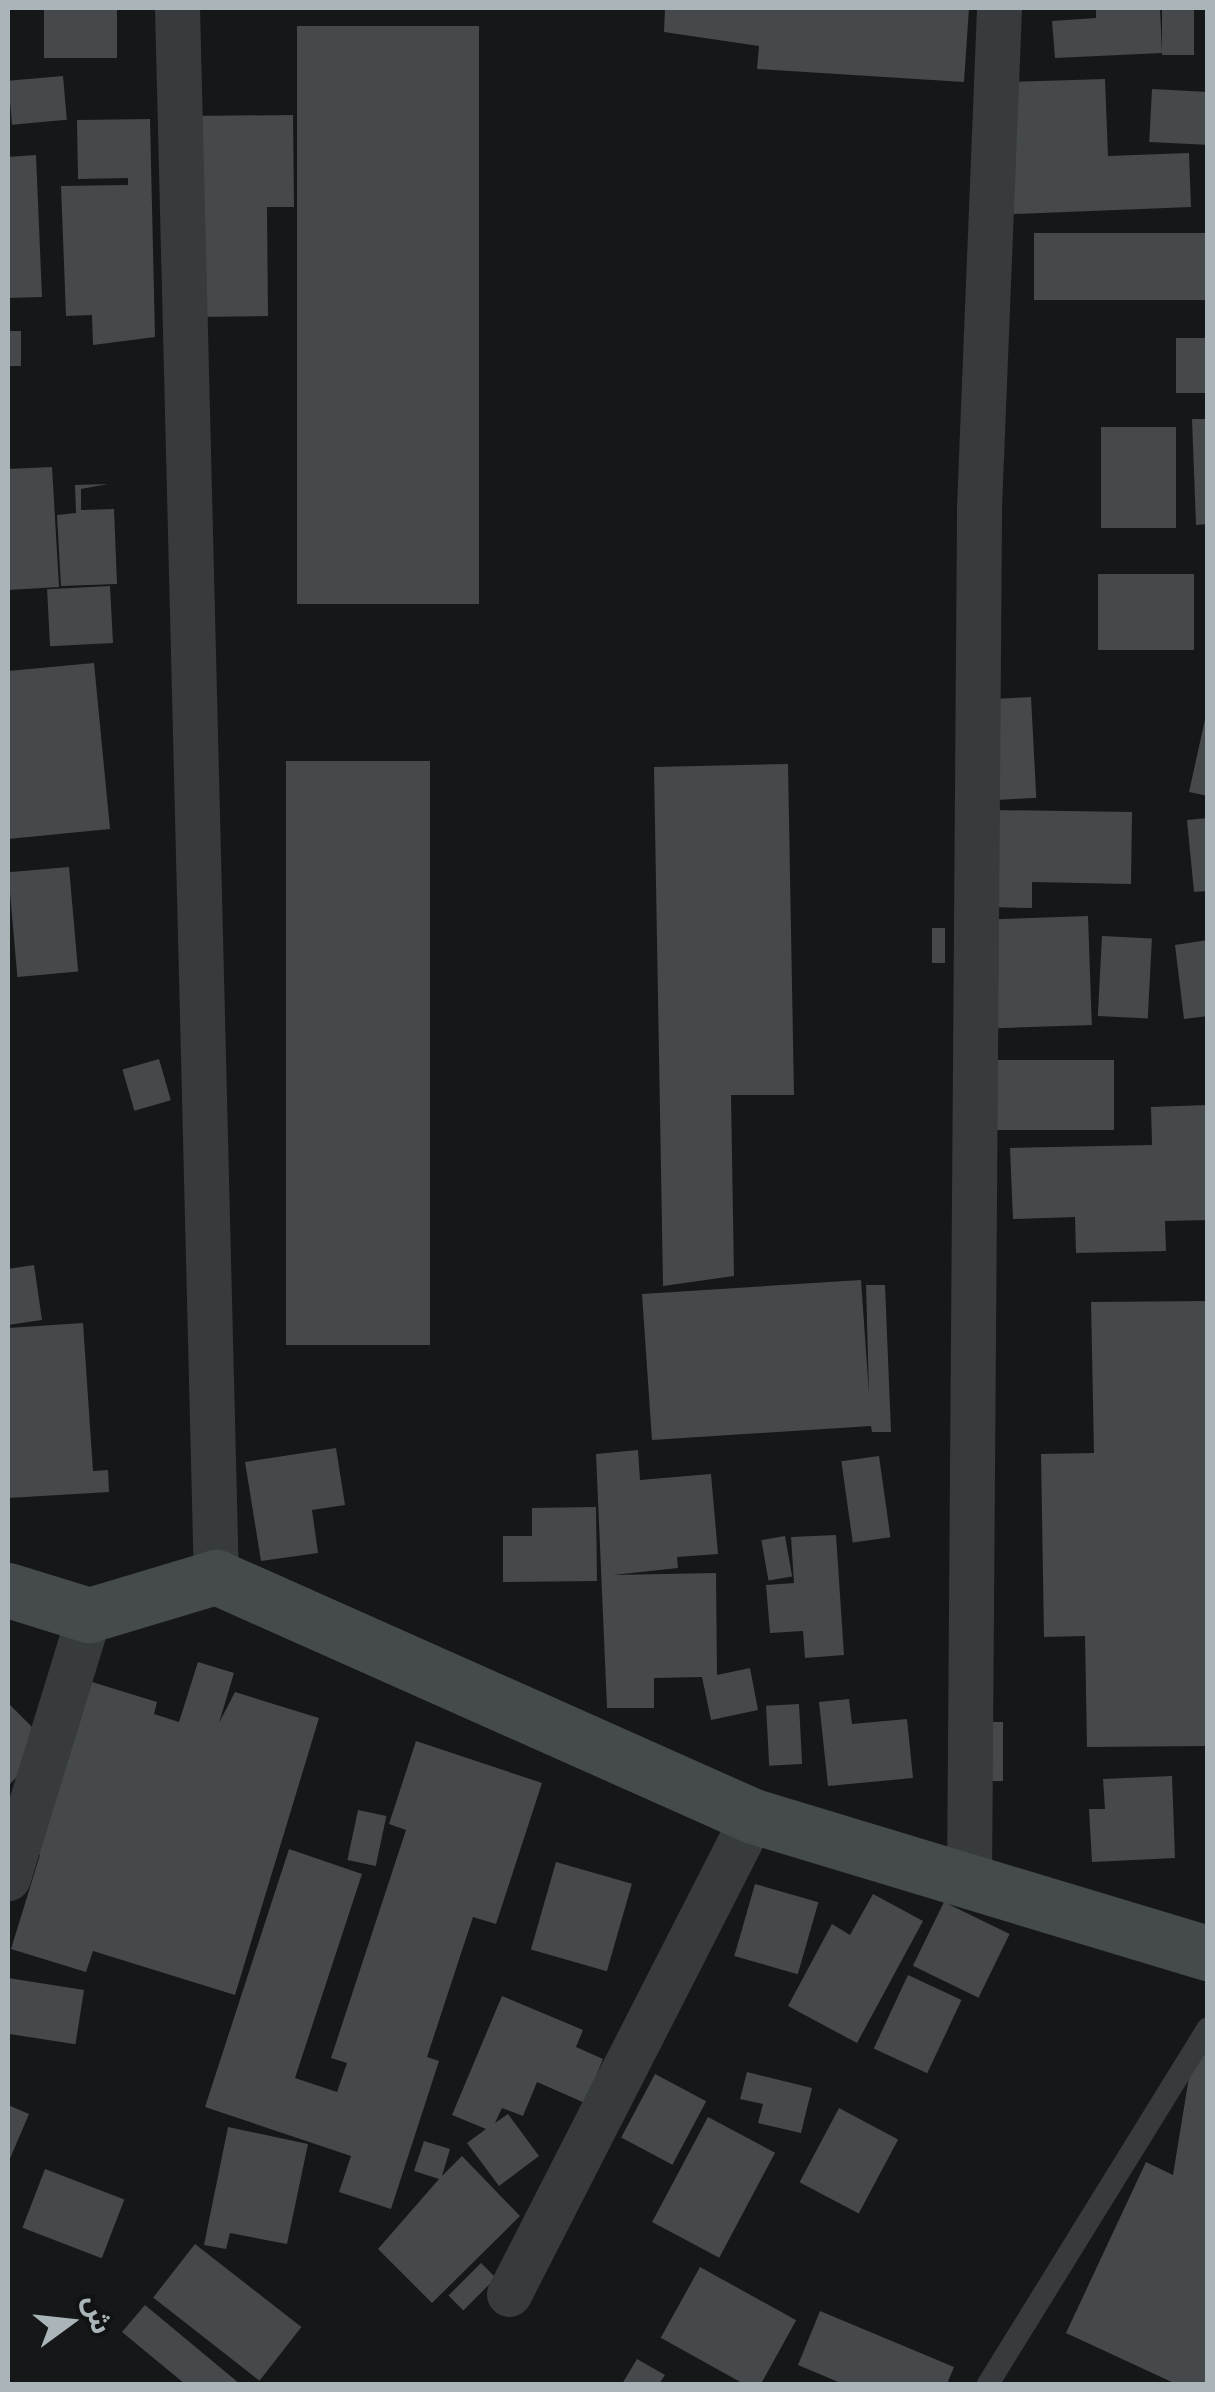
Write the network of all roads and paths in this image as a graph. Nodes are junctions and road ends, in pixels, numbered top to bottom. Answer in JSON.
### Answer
{"nodes":[{"id":1,"x":177,"y":8,"type":"edge"},
{"id":2,"x":999,"y":8,"type":"edge"},
{"id":3,"x":216,"y":1577,"type":"junction"},
{"id":4,"x":8,"y":1590,"type":"edge"},
{"id":5,"x":89,"y":1615,"type":"junction"},
{"id":6,"x":753,"y":1816,"type":"junction"},
{"id":7,"x":8,"y":1878,"type":"edge"},
{"id":8,"x":970,"y":1881,"type":"junction"},
{"id":9,"x":1208,"y":1953,"type":"edge"},
{"id":10,"x":1208,"y":2028,"type":"edge"},
{"id":11,"x":509,"y":2294,"type":"dead end"},
{"id":12,"x":988,"y":2384,"type":"edge"}],
"edges":[{"from":1,"to":3,"type":"street"},
{"from":2,"to":8,"type":"street"},
{"from":3,"to":5,"type":"main road"},
{"from":3,"to":6,"type":"main road"},
{"from":4,"to":5,"type":"main road"},
{"from":5,"to":7,"type":"street"},
{"from":6,"to":8,"type":"main road"},
{"from":6,"to":11,"type":"street"},
{"from":8,"to":9,"type":"main road"},
{"from":10,"to":12,"type":"lane"}]}
